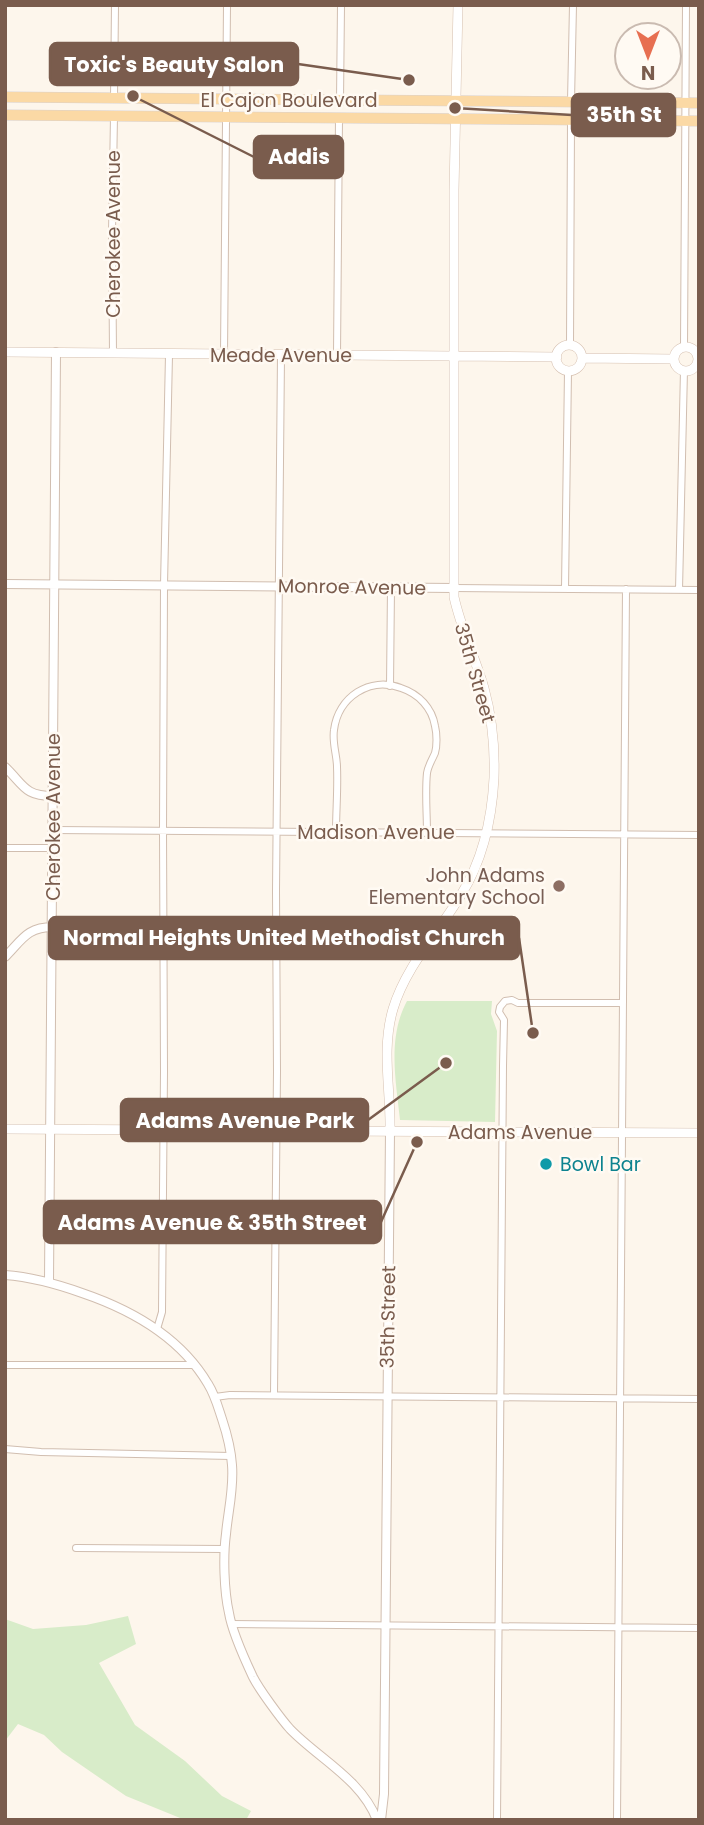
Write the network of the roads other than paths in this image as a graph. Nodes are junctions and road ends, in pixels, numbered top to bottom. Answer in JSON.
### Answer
{"nodes":[{"id":1,"x":114,"y":5,"type":"edge"},
{"id":2,"x":227,"y":5,"type":"edge"},
{"id":3,"x":341,"y":5,"type":"edge"},
{"id":4,"x":457,"y":5,"type":"edge"},
{"id":5,"x":573,"y":5,"type":"edge"},
{"id":6,"x":686,"y":5,"type":"edge"},
{"id":7,"x":5,"y":97,"type":"edge"},
{"id":8,"x":114,"y":98,"type":"junction"},
{"id":9,"x":226,"y":100,"type":"junction"},
{"id":10,"x":340,"y":100,"type":"junction"},
{"id":11,"x":456,"y":101,"type":"junction"},
{"id":12,"x":572,"y":101,"type":"junction"},
{"id":13,"x":685,"y":103,"type":"junction"},
{"id":14,"x":699,"y":103,"type":"edge"},
{"id":15,"x":5,"y":115,"type":"edge"},
{"id":16,"x":114,"y":116,"type":"junction"},
{"id":17,"x":226,"y":117,"type":"junction"},
{"id":18,"x":339,"y":118,"type":"junction"},
{"id":19,"x":456,"y":119,"type":"junction"},
{"id":20,"x":571,"y":120,"type":"junction"},
{"id":21,"x":685,"y":121,"type":"junction"},
{"id":22,"x":699,"y":121,"type":"edge"},
{"id":23,"x":570,"y":346,"type":"junction"},
{"id":24,"x":684,"y":347,"type":"junction"},
{"id":25,"x":5,"y":352,"type":"edge"},
{"id":26,"x":57,"y":352,"type":"junction"},
{"id":27,"x":113,"y":353,"type":"junction"},
{"id":28,"x":170,"y":355,"type":"junction"},
{"id":29,"x":224,"y":355,"type":"junction"},
{"id":30,"x":281,"y":355,"type":"junction"},
{"id":31,"x":337,"y":355,"type":"junction"},
{"id":32,"x":455,"y":357,"type":"junction"},
{"id":33,"x":557,"y":358,"type":"junction"},
{"id":34,"x":582,"y":358,"type":"junction"},
{"id":35,"x":674,"y":359,"type":"junction"},
{"id":36,"x":698,"y":359,"type":"edge"},
{"id":37,"x":684,"y":370,"type":"junction"},
{"id":38,"x":568,"y":371,"type":"junction"},
{"id":39,"x":5,"y":584,"type":"edge"},
{"id":40,"x":55,"y":584,"type":"junction"},
{"id":41,"x":164,"y":585,"type":"junction"},
{"id":42,"x":278,"y":586,"type":"junction"},
{"id":43,"x":391,"y":587,"type":"junction"},
{"id":44,"x":454,"y":588,"type":"junction"},
{"id":45,"x":565,"y":589,"type":"junction"},
{"id":46,"x":626,"y":589,"type":"junction"},
{"id":47,"x":680,"y":590,"type":"junction"},
{"id":48,"x":699,"y":590,"type":"edge"},
{"id":49,"x":390,"y":686,"type":"junction"},
{"id":50,"x":5,"y":767,"type":"edge"},
{"id":51,"x":53,"y":796,"type":"junction"},
{"id":52,"x":53,"y":830,"type":"junction"},
{"id":53,"x":163,"y":831,"type":"junction"},
{"id":54,"x":276,"y":832,"type":"junction"},
{"id":55,"x":335,"y":832,"type":"junction"},
{"id":56,"x":427,"y":833,"type":"junction"},
{"id":57,"x":486,"y":833,"type":"junction"},
{"id":58,"x":625,"y":834,"type":"junction"},
{"id":59,"x":699,"y":835,"type":"edge"},
{"id":60,"x":5,"y":848,"type":"edge"},
{"id":61,"x":53,"y":848,"type":"junction"},
{"id":62,"x":52,"y":927,"type":"junction"},
{"id":63,"x":5,"y":957,"type":"edge"},
{"id":64,"x":624,"y":1003,"type":"junction"},
{"id":65,"x":5,"y":1129,"type":"edge"},
{"id":66,"x":50,"y":1129,"type":"junction"},
{"id":67,"x":164,"y":1130,"type":"junction"},
{"id":68,"x":276,"y":1130,"type":"junction"},
{"id":69,"x":390,"y":1131,"type":"junction"},
{"id":70,"x":502,"y":1132,"type":"junction"},
{"id":71,"x":623,"y":1133,"type":"junction"},
{"id":72,"x":699,"y":1133,"type":"edge"},
{"id":73,"x":5,"y":1275,"type":"edge"},
{"id":74,"x":49,"y":1282,"type":"junction"},
{"id":75,"x":158,"y":1329,"type":"junction"},
{"id":76,"x":5,"y":1365,"type":"edge"},
{"id":77,"x":195,"y":1365,"type":"junction"},
{"id":78,"x":274,"y":1395,"type":"junction"},
{"id":79,"x":387,"y":1396,"type":"junction"},
{"id":80,"x":500,"y":1397,"type":"junction"},
{"id":81,"x":215,"y":1398,"type":"junction"},
{"id":82,"x":620,"y":1398,"type":"junction"},
{"id":83,"x":699,"y":1399,"type":"edge"},
{"id":84,"x":5,"y":1449,"type":"edge"},
{"id":85,"x":231,"y":1456,"type":"junction"},
{"id":86,"x":76,"y":1548,"type":"dead end"},
{"id":87,"x":224,"y":1549,"type":"junction"},
{"id":88,"x":232,"y":1624,"type":"junction"},
{"id":89,"x":386,"y":1626,"type":"junction"},
{"id":90,"x":499,"y":1627,"type":"junction"},
{"id":91,"x":619,"y":1628,"type":"junction"},
{"id":92,"x":699,"y":1628,"type":"edge"},
{"id":93,"x":379,"y":1820,"type":"edge"},
{"id":94,"x":497,"y":1820,"type":"edge"},
{"id":95,"x":617,"y":1820,"type":"edge"}],
"edges":[{"from":1,"to":8,"type":"street"},
{"from":2,"to":9,"type":"street"},
{"from":3,"to":10,"type":"street"},
{"from":4,"to":11,"type":"main road","name":"35th Street"},
{"from":5,"to":12,"type":"street"},
{"from":6,"to":13,"type":"street"},
{"from":7,"to":8,"type":"main road","name":"El Cajon Boulevard"},
{"from":8,"to":9,"type":"main road","name":"El Cajon Boulevard"},
{"from":9,"to":10,"type":"main road","name":"El Cajon Boulevard"},
{"from":9,"to":17,"type":"street"},
{"from":10,"to":11,"type":"main road","name":"El Cajon Boulevard"},
{"from":11,"to":12,"type":"main road","name":"El Cajon Boulevard"},
{"from":11,"to":19,"type":"main road","name":"35th Street"},
{"from":12,"to":13,"type":"main road","name":"El Cajon Boulevard"},
{"from":13,"to":14,"type":"main road","name":"El Cajon Boulevard"},
{"from":13,"to":21,"type":"street"},
{"from":15,"to":16,"type":"main road","name":"El Cajon Boulevard"},
{"from":16,"to":17,"type":"main road","name":"El Cajon Boulevard"},
{"from":16,"to":27,"type":"street","name":"Cherokee Avenue"},
{"from":17,"to":18,"type":"main road","name":"El Cajon Boulevard"},
{"from":17,"to":29,"type":"street"},
{"from":18,"to":19,"type":"main road","name":"El Cajon Boulevard"},
{"from":18,"to":31,"type":"street"},
{"from":19,"to":20,"type":"main road","name":"El Cajon Boulevard"},
{"from":19,"to":32,"type":"main road","name":"35th Street"},
{"from":20,"to":21,"type":"main road","name":"El Cajon Boulevard"},
{"from":20,"to":23,"type":"street"},
{"from":21,"to":22,"type":"main road","name":"El Cajon Boulevard"},
{"from":21,"to":24,"type":"street"},
{"from":23,"to":33,"type":"main road"},
{"from":23,"to":34,"type":"main road"},
{"from":24,"to":35,"type":"main road"},
{"from":24,"to":36,"type":"main road"},
{"from":25,"to":26,"type":"main road","name":"Meade Avenue"},
{"from":26,"to":27,"type":"main road","name":"Meade Avenue"},
{"from":26,"to":40,"type":"street","name":"Cherokee Avenue"},
{"from":27,"to":28,"type":"main road","name":"Meade Avenue"},
{"from":28,"to":29,"type":"main road","name":"Meade Avenue"},
{"from":28,"to":41,"type":"street"},
{"from":29,"to":30,"type":"main road","name":"Meade Avenue"},
{"from":30,"to":31,"type":"main road","name":"Meade Avenue"},
{"from":30,"to":42,"type":"street"},
{"from":31,"to":32,"type":"main road","name":"Meade Avenue"},
{"from":32,"to":33,"type":"main road","name":"Meade Avenue"},
{"from":32,"to":44,"type":"main road","name":"35th Street"},
{"from":33,"to":38,"type":"main road"},
{"from":34,"to":35,"type":"main road"},
{"from":34,"to":38,"type":"main road"},
{"from":35,"to":37,"type":"main road"},
{"from":36,"to":37,"type":"main road"},
{"from":37,"to":47,"type":"street"},
{"from":38,"to":45,"type":"street"},
{"from":39,"to":40,"type":"street","name":"Monroe Avenue"},
{"from":40,"to":41,"type":"street","name":"Monroe Avenue"},
{"from":40,"to":51,"type":"street","name":"Cherokee Avenue"},
{"from":41,"to":42,"type":"street","name":"Monroe Avenue"},
{"from":41,"to":53,"type":"street"},
{"from":42,"to":43,"type":"street","name":"Monroe Avenue"},
{"from":42,"to":54,"type":"street"},
{"from":43,"to":44,"type":"street","name":"Monroe Avenue"},
{"from":43,"to":49,"type":"street"},
{"from":44,"to":45,"type":"street","name":"Monroe Avenue"},
{"from":44,"to":57,"type":"main road","name":"35th Street"},
{"from":45,"to":46,"type":"street","name":"Monroe Avenue"},
{"from":46,"to":47,"type":"street","name":"Monroe Avenue"},
{"from":46,"to":58,"type":"street"},
{"from":47,"to":48,"type":"street","name":"Monroe Avenue"},
{"from":49,"to":55,"type":"street"},
{"from":49,"to":56,"type":"street"},
{"from":50,"to":51,"type":"street"},
{"from":51,"to":52,"type":"street","name":"Cherokee Avenue"},
{"from":52,"to":53,"type":"street","name":"Madison Avenue"},
{"from":52,"to":61,"type":"street","name":"Cherokee Avenue"},
{"from":53,"to":54,"type":"street","name":"Madison Avenue"},
{"from":53,"to":67,"type":"street"},
{"from":54,"to":55,"type":"street","name":"Madison Avenue"},
{"from":54,"to":68,"type":"street"},
{"from":55,"to":56,"type":"street","name":"Madison Avenue"},
{"from":56,"to":57,"type":"street","name":"Madison Avenue"},
{"from":57,"to":58,"type":"street","name":"Madison Avenue"},
{"from":57,"to":69,"type":"main road","name":"35th Street"},
{"from":58,"to":59,"type":"street","name":"Madison Avenue"},
{"from":58,"to":64,"type":"street"},
{"from":60,"to":61,"type":"street"},
{"from":61,"to":62,"type":"street","name":"Cherokee Avenue"},
{"from":62,"to":63,"type":"street"},
{"from":62,"to":66,"type":"street","name":"Cherokee Avenue"},
{"from":64,"to":70,"type":"street"},
{"from":64,"to":71,"type":"street"},
{"from":65,"to":66,"type":"main road","name":"Adams Avenue"},
{"from":66,"to":67,"type":"main road","name":"Adams Avenue"},
{"from":66,"to":74,"type":"street","name":"Cherokee Avenue"},
{"from":67,"to":68,"type":"main road","name":"Adams Avenue"},
{"from":67,"to":75,"type":"street"},
{"from":68,"to":69,"type":"main road","name":"Adams Avenue"},
{"from":68,"to":78,"type":"street"},
{"from":69,"to":70,"type":"main road","name":"Adams Avenue"},
{"from":69,"to":79,"type":"street","name":"35th Street"},
{"from":70,"to":71,"type":"main road","name":"Adams Avenue"},
{"from":70,"to":80,"type":"street"},
{"from":71,"to":72,"type":"main road","name":"Adams Avenue"},
{"from":71,"to":82,"type":"street"},
{"from":73,"to":74,"type":"street"},
{"from":74,"to":75,"type":"street"},
{"from":75,"to":77,"type":"street"},
{"from":76,"to":77,"type":"street"},
{"from":77,"to":81,"type":"street"},
{"from":78,"to":79,"type":"street"},
{"from":78,"to":81,"type":"street"},
{"from":79,"to":80,"type":"street"},
{"from":79,"to":89,"type":"street","name":"35th Street"},
{"from":80,"to":82,"type":"street"},
{"from":80,"to":90,"type":"street"},
{"from":81,"to":85,"type":"street"},
{"from":82,"to":83,"type":"street"},
{"from":82,"to":91,"type":"street"},
{"from":84,"to":85,"type":"street"},
{"from":85,"to":87,"type":"street"},
{"from":86,"to":87,"type":"street"},
{"from":87,"to":88,"type":"street"},
{"from":88,"to":89,"type":"street"},
{"from":88,"to":93,"type":"street"},
{"from":89,"to":90,"type":"street"},
{"from":89,"to":93,"type":"street","name":"35th Street"},
{"from":90,"to":91,"type":"street"},
{"from":90,"to":94,"type":"street"},
{"from":91,"to":92,"type":"street"},
{"from":91,"to":95,"type":"street"}]}
